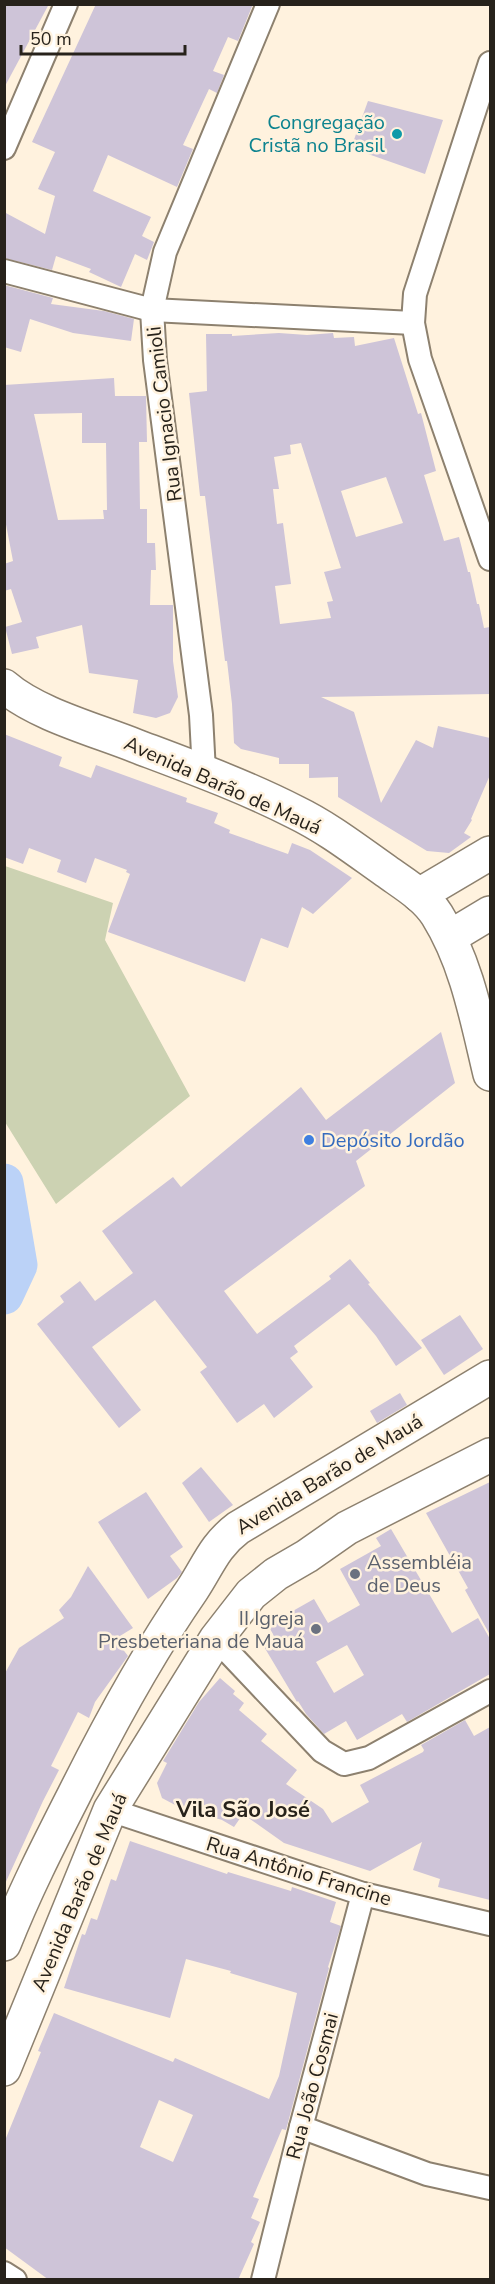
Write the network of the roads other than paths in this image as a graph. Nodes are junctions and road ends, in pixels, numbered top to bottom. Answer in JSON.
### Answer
{"nodes":[{"id":1,"x":66,"y":4,"type":"edge"},
{"id":2,"x":268,"y":4,"type":"edge"},
{"id":3,"x":490,"y":63,"type":"edge"},
{"id":4,"x":4,"y":148,"type":"edge"},
{"id":5,"x":4,"y":271,"type":"edge"},
{"id":6,"x":152,"y":310,"type":"junction"},
{"id":7,"x":413,"y":323,"type":"junction"},
{"id":8,"x":490,"y":559,"type":"edge"},
{"id":9,"x":4,"y":686,"type":"edge"},
{"id":10,"x":204,"y":772,"type":"junction"},
{"id":11,"x":490,"y":853,"type":"edge"},
{"id":12,"x":419,"y":895,"type":"junction"},
{"id":13,"x":490,"y":913,"type":"edge"},
{"id":14,"x":450,"y":937,"type":"junction"},
{"id":15,"x":490,"y":1074,"type":"edge"},
{"id":16,"x":490,"y":1381,"type":"edge"},
{"id":17,"x":490,"y":1441,"type":"edge"},
{"id":18,"x":478,"y":1461,"type":"edge"},
{"id":19,"x":216,"y":1639,"type":"junction"},
{"id":20,"x":490,"y":1691,"type":"edge"},
{"id":21,"x":110,"y":1810,"type":"junction"},
{"id":22,"x":363,"y":1894,"type":"junction"},
{"id":23,"x":490,"y":1924,"type":"edge"},
{"id":24,"x":8,"y":1925,"type":"edge"},
{"id":25,"x":4,"y":2069,"type":"edge"},
{"id":26,"x":301,"y":2127,"type":"junction"},
{"id":27,"x":490,"y":2188,"type":"edge"},
{"id":28,"x":4,"y":2273,"type":"edge"},
{"id":29,"x":15,"y":2280,"type":"edge"},
{"id":30,"x":263,"y":2280,"type":"edge"}],
"edges":[{"from":1,"to":4,"type":"street"},
{"from":2,"to":6,"type":"street","name":"Rua Ignacio Camioli"},
{"from":3,"to":7,"type":"street"},
{"from":5,"to":6,"type":"street"},
{"from":6,"to":7,"type":"street"},
{"from":6,"to":10,"type":"street","name":"Rua Ignacio Camioli"},
{"from":7,"to":8,"type":"street"},
{"from":9,"to":10,"type":"main road","name":"Avenida Barão de Mauá"},
{"from":10,"to":12,"type":"main road","name":"Avenida Barão de Mauá"},
{"from":11,"to":12,"type":"main road"},
{"from":12,"to":14,"type":"main road","name":"Avenida Barão de Mauá"},
{"from":13,"to":14,"type":"main road"},
{"from":14,"to":15,"type":"main road","name":"Avenida Barão de Mauá"},
{"from":16,"to":24,"type":"main road","name":"Avenida Barão de Mauá"},
{"from":17,"to":18,"type":"main road"},
{"from":18,"to":19,"type":"main road","name":"Avenida Barão de Mauá"},
{"from":19,"to":20,"type":"street"},
{"from":19,"to":21,"type":"main road","name":"Avenida Barão de Mauá"},
{"from":21,"to":22,"type":"street","name":"Rua Antônio Francine"},
{"from":21,"to":25,"type":"main road","name":"Avenida Barão de Mauá"},
{"from":22,"to":23,"type":"street","name":"Rua Antônio Francine"},
{"from":22,"to":26,"type":"street","name":"Rua João Cosmai"},
{"from":26,"to":27,"type":"street"},
{"from":26,"to":30,"type":"street","name":"Rua João Cosmai"},
{"from":28,"to":29,"type":"street"}]}
